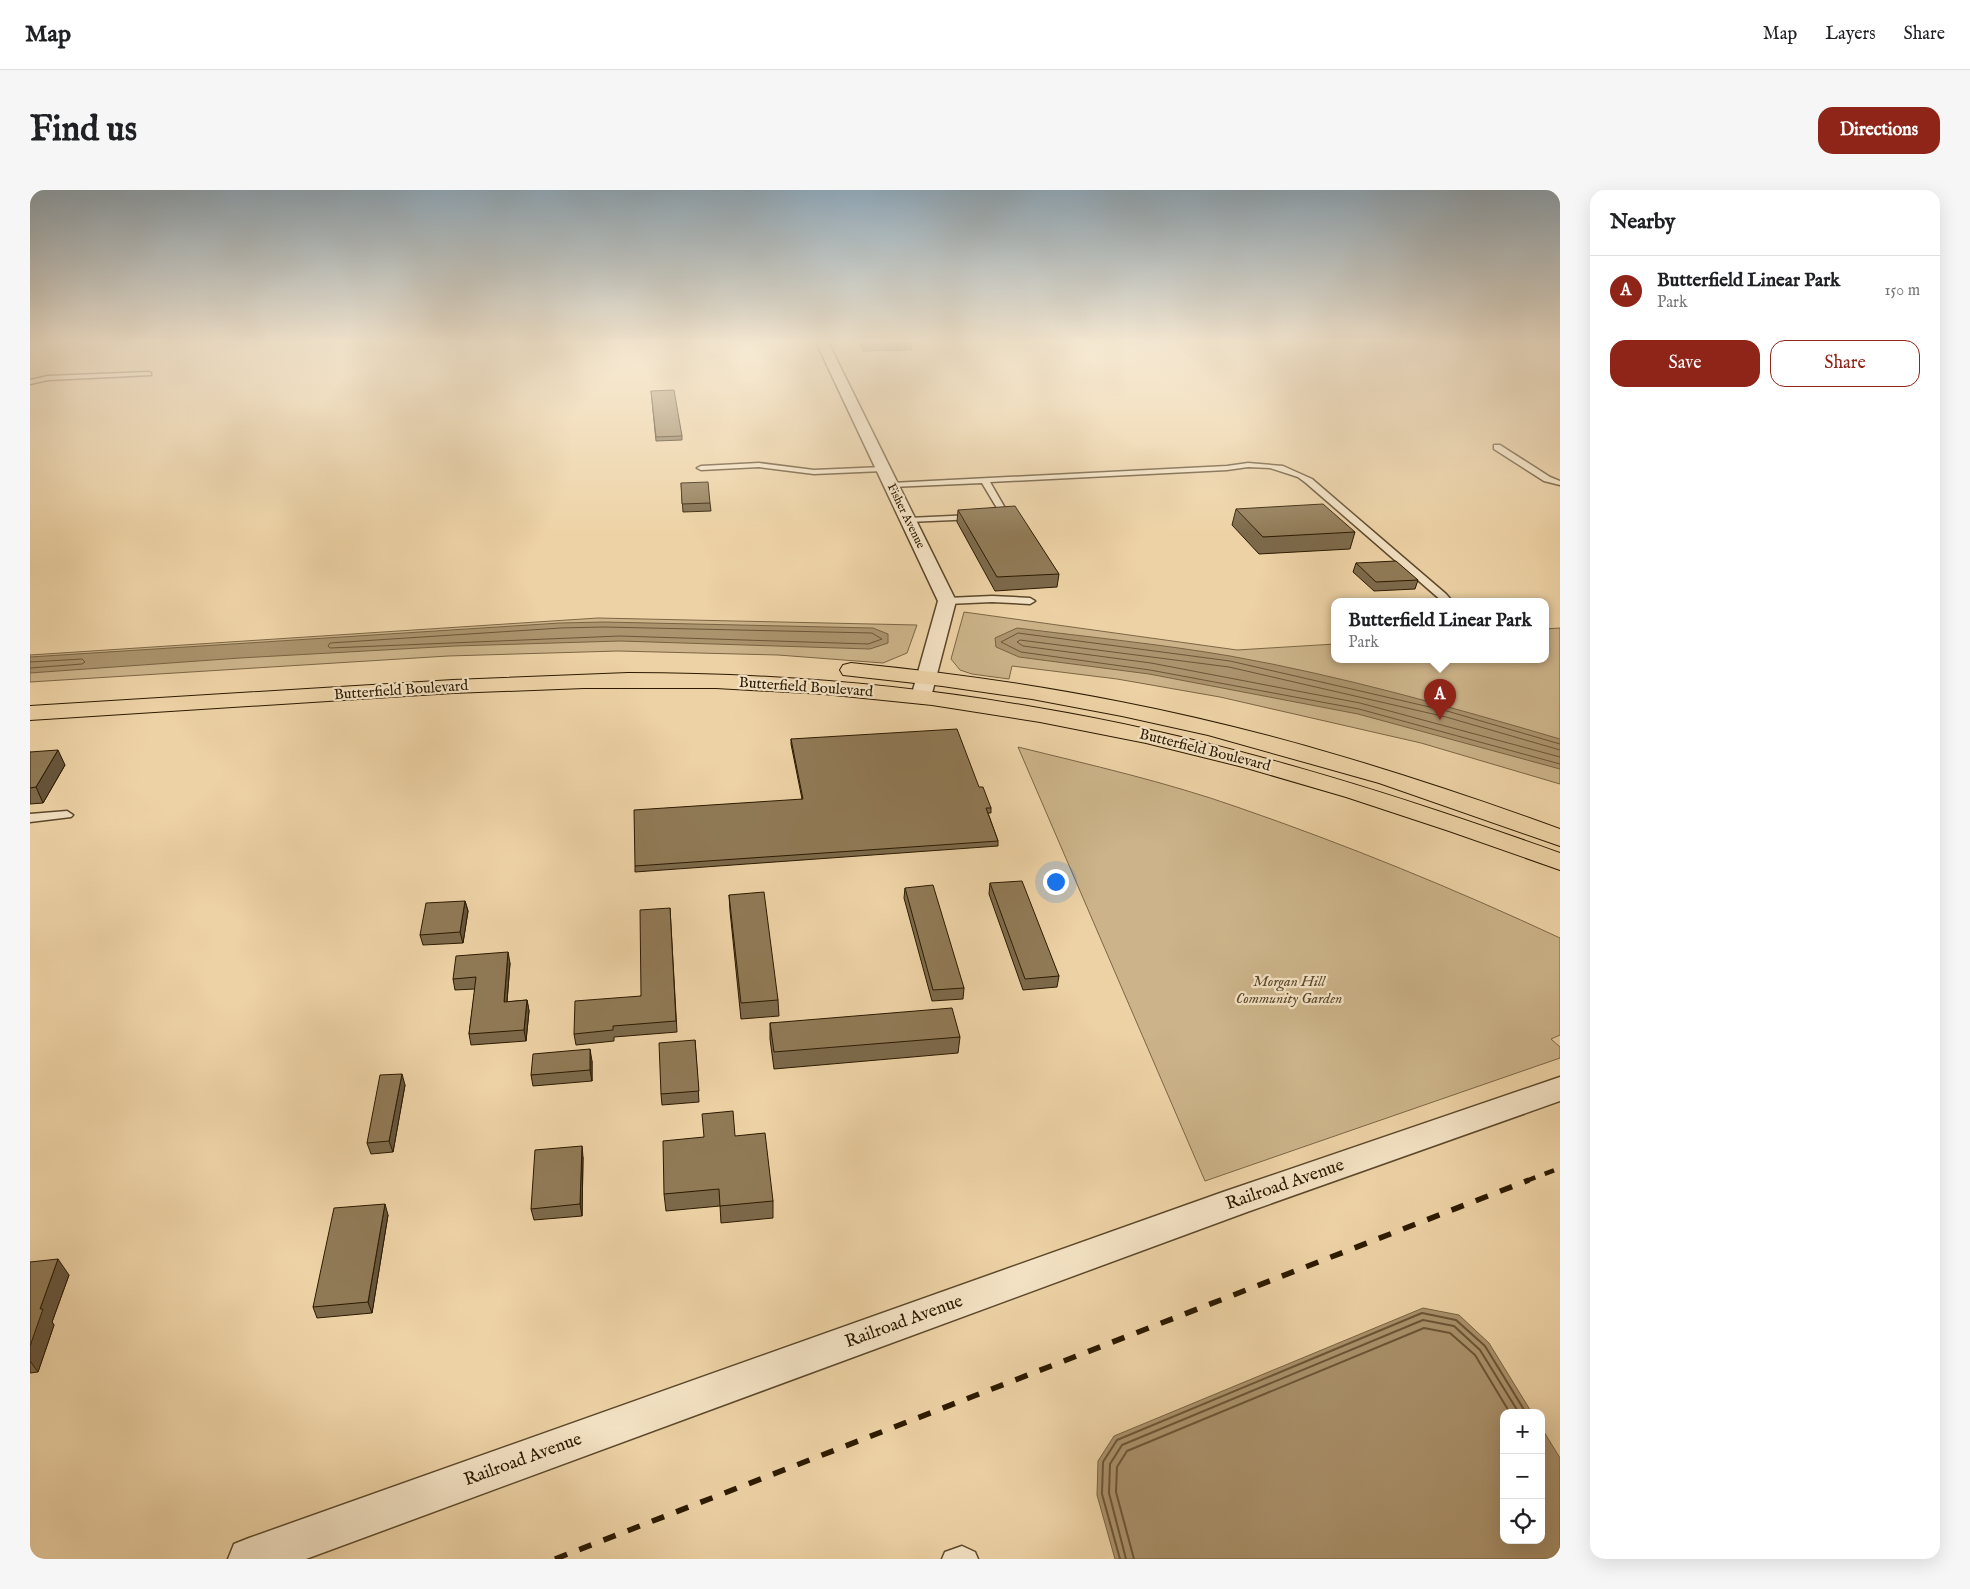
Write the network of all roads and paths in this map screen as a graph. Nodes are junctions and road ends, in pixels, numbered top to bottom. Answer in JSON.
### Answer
{"nodes":[{"id":1,"x":853,"y":406,"type":"edge"},
{"id":2,"x":1497,"y":447,"type":"dead end"},
{"id":3,"x":701,"y":468,"type":"dead end"},
{"id":4,"x":883,"y":469,"type":"junction"},
{"id":5,"x":985,"y":481,"type":"junction"},
{"id":6,"x":1560,"y":483,"type":"edge"},
{"id":7,"x":891,"y":485,"type":"junction"},
{"id":8,"x":908,"y":520,"type":"junction"},
{"id":9,"x":1445,"y":598,"type":"edge"},
{"id":10,"x":947,"y":601,"type":"junction"},
{"id":11,"x":1030,"y":601,"type":"dead end"},
{"id":12,"x":924,"y":687,"type":"junction"},
{"id":13,"x":30,"y":694,"type":"edge"},
{"id":14,"x":30,"y":713,"type":"edge"},
{"id":15,"x":67,"y":815,"type":"dead end"},
{"id":16,"x":30,"y":818,"type":"edge"},
{"id":17,"x":1560,"y":838,"type":"edge"},
{"id":18,"x":1560,"y":862,"type":"edge"},
{"id":19,"x":1560,"y":1089,"type":"edge"},
{"id":20,"x":249,"y":1559,"type":"edge"},
{"id":21,"x":952,"y":1559,"type":"edge"},
{"id":22,"x":968,"y":1559,"type":"edge"}],
"edges":[{"from":1,"to":4,"type":"street","name":"Fisher Avenue"},
{"from":2,"to":6,"type":"lane"},
{"from":3,"to":4,"type":"lane"},
{"from":4,"to":7,"type":"street","name":"Fisher Avenue"},
{"from":5,"to":7,"type":"lane"},
{"from":5,"to":8,"type":"lane"},
{"from":5,"to":9,"type":"lane"},
{"from":7,"to":8,"type":"street","name":"Fisher Avenue"},
{"from":8,"to":10,"type":"street","name":"Fisher Avenue"},
{"from":10,"to":11,"type":"lane"},
{"from":10,"to":12,"type":"street"},
{"from":12,"to":13,"type":"main road","name":"Butterfield Boulevard"},
{"from":12,"to":14,"type":"main road","name":"Butterfield Boulevard"},
{"from":12,"to":17,"type":"main road","name":"Butterfield Boulevard"},
{"from":12,"to":18,"type":"main road","name":"Butterfield Boulevard"},
{"from":15,"to":16,"type":"lane"},
{"from":19,"to":20,"type":"street","name":"Railroad Avenue"},
{"from":21,"to":22,"type":"lane"}]}
